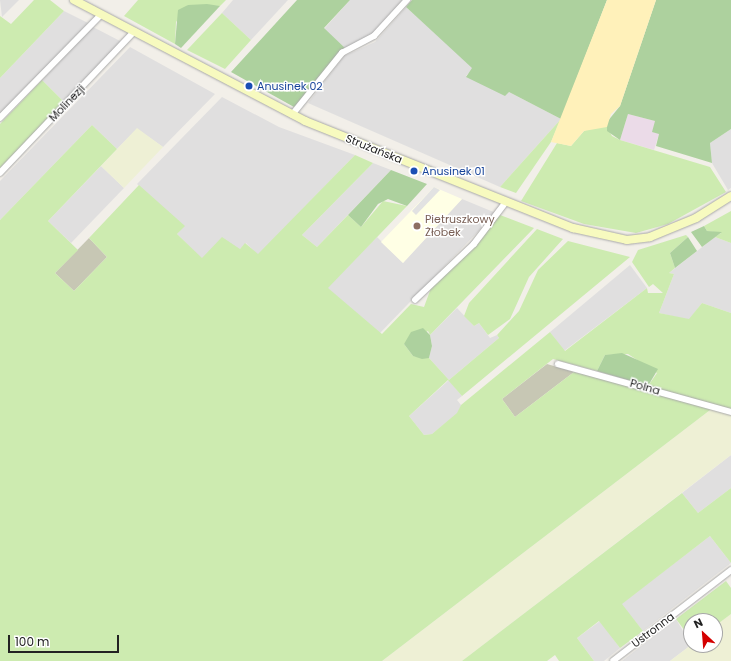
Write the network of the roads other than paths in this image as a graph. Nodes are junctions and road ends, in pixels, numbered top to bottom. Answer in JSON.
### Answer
{"nodes":[{"id":1,"x":74,"y":0,"type":"edge"},
{"id":2,"x":407,"y":0,"type":"edge"},
{"id":3,"x":101,"y":15,"type":"junction"},
{"id":4,"x":134,"y":32,"type":"junction"},
{"id":5,"x":292,"y":115,"type":"junction"},
{"id":6,"x":0,"y":118,"type":"edge"},
{"id":7,"x":0,"y":173,"type":"edge"},
{"id":8,"x":731,"y":196,"type":"edge"},
{"id":9,"x":506,"y":202,"type":"junction"},
{"id":10,"x":415,"y":300,"type":"dead end"},
{"id":11,"x":558,"y":364,"type":"dead end"},
{"id":12,"x":731,"y":412,"type":"edge"},
{"id":13,"x":731,"y":570,"type":"edge"},
{"id":14,"x":613,"y":661,"type":"edge"}],
"edges":[{"from":1,"to":3,"type":"main road","name":"Strużańska"},
{"from":2,"to":5,"type":"street"},
{"from":3,"to":4,"type":"main road","name":"Strużańska"},
{"from":3,"to":6,"type":"street"},
{"from":4,"to":5,"type":"main road","name":"Strużańska"},
{"from":4,"to":7,"type":"street","name":"Molinezji"},
{"from":5,"to":9,"type":"main road","name":"Strużańska"},
{"from":8,"to":9,"type":"main road","name":"Strużańska"},
{"from":9,"to":10,"type":"street"},
{"from":11,"to":12,"type":"street","name":"Polna"},
{"from":13,"to":14,"type":"street","name":"Ustronna"}]}
